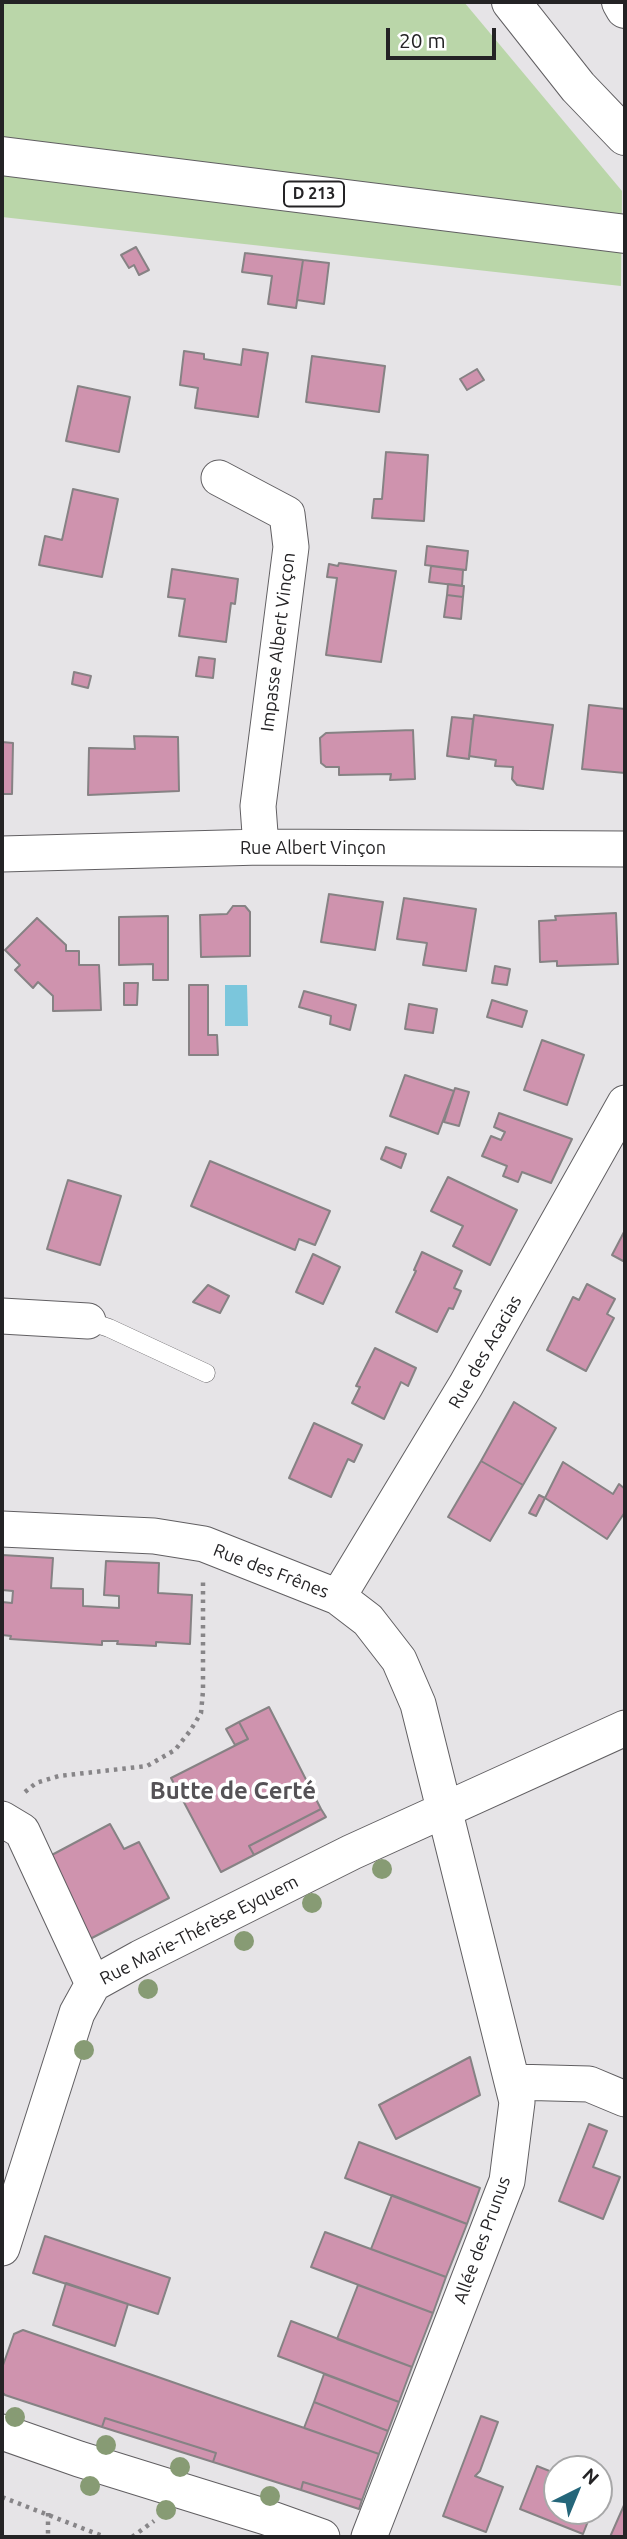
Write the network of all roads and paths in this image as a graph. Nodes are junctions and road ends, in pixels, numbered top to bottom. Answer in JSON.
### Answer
{"nodes":[{"id":1,"x":511,"y":2,"type":"edge"},
{"id":2,"x":543,"y":2,"type":"edge"},
{"id":3,"x":621,"y":2,"type":"edge"},
{"id":4,"x":625,"y":9,"type":"edge"},
{"id":5,"x":625,"y":101,"type":"edge"},
{"id":6,"x":625,"y":136,"type":"edge"},
{"id":7,"x":2,"y":156,"type":"edge"},
{"id":8,"x":625,"y":234,"type":"edge"},
{"id":9,"x":219,"y":478,"type":"dead end"},
{"id":10,"x":261,"y":847,"type":"junction"},
{"id":11,"x":625,"y":849,"type":"edge"},
{"id":12,"x":2,"y":854,"type":"edge"},
{"id":13,"x":625,"y":1103,"type":"edge"},
{"id":14,"x":2,"y":1316,"type":"edge"},
{"id":15,"x":88,"y":1321,"type":"joint"},
{"id":16,"x":206,"y":1373,"type":"dead end"},
{"id":17,"x":2,"y":1529,"type":"edge"},
{"id":18,"x":204,"y":1544,"type":"junction"},
{"id":19,"x":338,"y":1597,"type":"junction"},
{"id":20,"x":625,"y":1728,"type":"edge"},
{"id":21,"x":10,"y":1808,"type":"edge"},
{"id":22,"x":444,"y":1810,"type":"junction"},
{"id":23,"x":93,"y":1984,"type":"junction"},
{"id":24,"x":513,"y":2082,"type":"junction"},
{"id":25,"x":625,"y":2099,"type":"edge"},
{"id":26,"x":2,"y":2248,"type":"edge"},
{"id":27,"x":2,"y":2432,"type":"edge"},
{"id":28,"x":2,"y":2497,"type":"edge"},
{"id":29,"x":48,"y":2513,"type":"junction"},
{"id":30,"x":156,"y":2519,"type":"dead end"},
{"id":31,"x":48,"y":2537,"type":"edge"},
{"id":32,"x":105,"y":2537,"type":"edge"},
{"id":33,"x":132,"y":2537,"type":"edge"},
{"id":34,"x":322,"y":2537,"type":"edge"},
{"id":35,"x":369,"y":2537,"type":"edge"}],
"edges":[{"from":1,"to":6,"type":"highway"},
{"from":2,"to":5,"type":"highway"},
{"from":3,"to":4,"type":"highway"},
{"from":7,"to":8,"type":"highway","number":"D 213"},
{"from":9,"to":10,"type":"street","name":"Impasse Albert Vinçon"},
{"from":10,"to":11,"type":"street","name":"Rue Albert Vinçon"},
{"from":10,"to":12,"type":"street","name":"Rue Albert Vinçon"},
{"from":13,"to":19,"type":"street","name":"Rue des Acacias"},
{"from":14,"to":15,"type":"street"},
{"from":15,"to":16,"type":"lane"},
{"from":17,"to":18,"type":"street","name":"Rue des Frênes"},
{"from":18,"to":19,"type":"street","name":"Rue des Frênes"},
{"from":18,"to":21,"type":"path"},
{"from":19,"to":22,"type":"street","name":"Rue des Frênes"},
{"from":20,"to":22,"type":"street"},
{"from":21,"to":23,"type":"street"},
{"from":22,"to":23,"type":"street","name":"Rue Marie-Thérèse Eyquem"},
{"from":22,"to":24,"type":"street","name":"Allée des Prunus"},
{"from":23,"to":26,"type":"street","name":"Rue Marie-Thérèse Eyquem"},
{"from":24,"to":25,"type":"street"},
{"from":24,"to":35,"type":"street","name":"Allée des Prunus"},
{"from":27,"to":34,"type":"street"},
{"from":28,"to":29,"type":"path"},
{"from":29,"to":31,"type":"path"},
{"from":29,"to":32,"type":"path"},
{"from":30,"to":33,"type":"path"}]}
